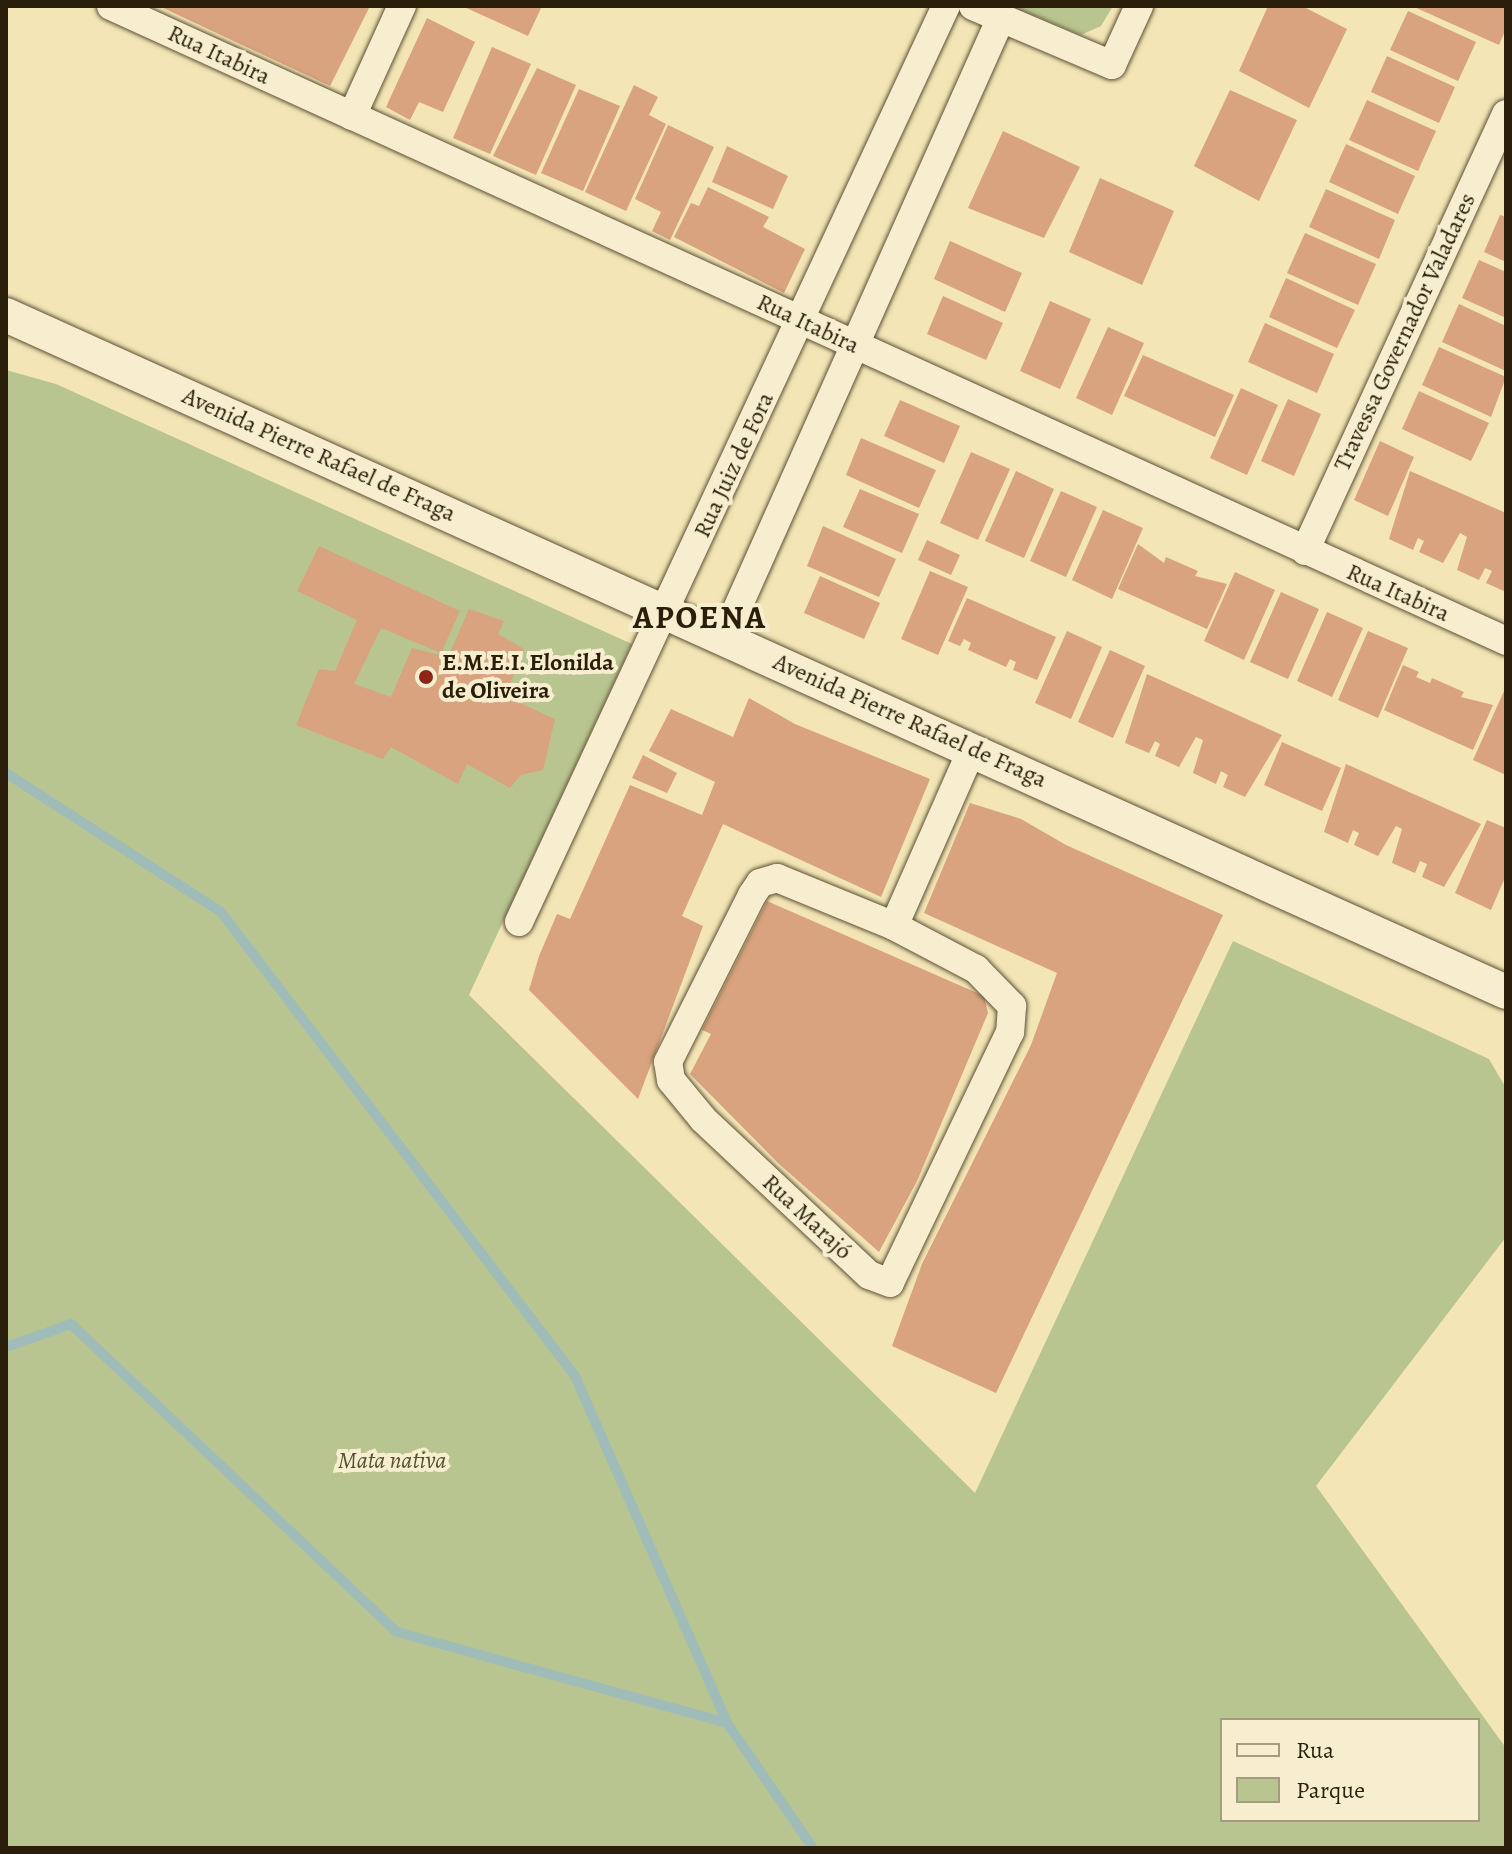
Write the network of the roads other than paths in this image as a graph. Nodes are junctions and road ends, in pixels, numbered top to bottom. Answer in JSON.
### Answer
{"nodes":[{"id":1,"x":111,"y":6,"type":"edge"},
{"id":2,"x":402,"y":6,"type":"edge"},
{"id":3,"x":946,"y":6,"type":"edge"},
{"id":4,"x":973,"y":6,"type":"edge"},
{"id":5,"x":1139,"y":6,"type":"edge"},
{"id":6,"x":1001,"y":18,"type":"junction"},
{"id":7,"x":1506,"y":114,"type":"edge"},
{"id":8,"x":352,"y":116,"type":"junction"},
{"id":9,"x":6,"y":315,"type":"edge"},
{"id":10,"x":801,"y":321,"type":"junction"},
{"id":11,"x":855,"y":345,"type":"junction"},
{"id":12,"x":1305,"y":551,"type":"junction"},
{"id":13,"x":667,"y":611,"type":"junction"},
{"id":14,"x":724,"y":638,"type":"junction"},
{"id":15,"x":1506,"y":641,"type":"edge"},
{"id":16,"x":972,"y":749,"type":"junction"},
{"id":17,"x":519,"y":922,"type":"dead end"},
{"id":18,"x":894,"y":926,"type":"junction"},
{"id":19,"x":1506,"y":992,"type":"edge"}],
"edges":[{"from":1,"to":8,"type":"street","name":"Rua Itabira"},
{"from":2,"to":8,"type":"street"},
{"from":3,"to":10,"type":"street","name":"Rua Juiz de Fora"},
{"from":4,"to":6,"type":"street"},
{"from":5,"to":6,"type":"street"},
{"from":6,"to":11,"type":"street"},
{"from":7,"to":12,"type":"street","name":"Travessa Governador Valadares"},
{"from":8,"to":10,"type":"street","name":"Rua Itabira"},
{"from":9,"to":13,"type":"street","name":"Avenida Pierre Rafael de Fraga"},
{"from":10,"to":11,"type":"street","name":"Rua Itabira"},
{"from":10,"to":13,"type":"street","name":"Rua Juiz de Fora"},
{"from":11,"to":12,"type":"street","name":"Rua Itabira"},
{"from":11,"to":14,"type":"street"},
{"from":12,"to":15,"type":"street","name":"Rua Itabira"},
{"from":13,"to":14,"type":"street","name":"Avenida Pierre Rafael de Fraga"},
{"from":13,"to":17,"type":"street","name":"Rua Juiz de Fora"},
{"from":14,"to":16,"type":"street","name":"Avenida Pierre Rafael de Fraga"},
{"from":16,"to":18,"type":"street"},
{"from":16,"to":19,"type":"street","name":"Avenida Pierre Rafael de Fraga"},
{"from":18,"to":18,"type":"street","name":"Rua Marajó"}]}
